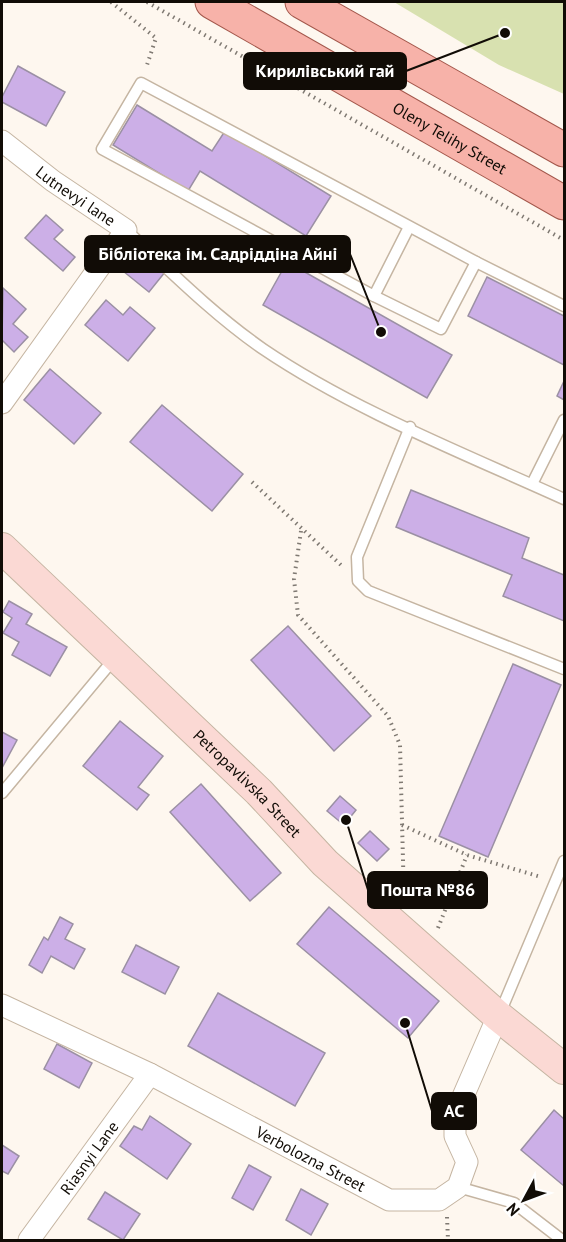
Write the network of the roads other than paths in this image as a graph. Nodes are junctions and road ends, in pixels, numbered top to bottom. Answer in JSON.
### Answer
{"nodes":[{"id":1,"x":212,"y":2,"type":"edge"},
{"id":2,"x":302,"y":2,"type":"edge"},
{"id":3,"x":2,"y":141,"type":"edge"},
{"id":4,"x":564,"y":150,"type":"edge"},
{"id":5,"x":564,"y":203,"type":"edge"},
{"id":6,"x":409,"y":227,"type":"junction"},
{"id":7,"x":126,"y":230,"type":"junction"},
{"id":8,"x":476,"y":262,"type":"junction"},
{"id":9,"x":374,"y":296,"type":"junction"},
{"id":10,"x":564,"y":306,"type":"edge"},
{"id":11,"x":2,"y":403,"type":"edge"},
{"id":12,"x":564,"y":420,"type":"edge"},
{"id":13,"x":410,"y":427,"type":"junction"},
{"id":14,"x":532,"y":484,"type":"junction"},
{"id":15,"x":564,"y":499,"type":"edge"},
{"id":16,"x":2,"y":548,"type":"edge"},
{"id":17,"x":116,"y":656,"type":"junction"},
{"id":18,"x":564,"y":669,"type":"edge"},
{"id":19,"x":2,"y":793,"type":"edge"},
{"id":20,"x":564,"y":861,"type":"edge"},
{"id":21,"x":2,"y":1005,"type":"edge"},
{"id":22,"x":498,"y":1016,"type":"junction"},
{"id":23,"x":564,"y":1069,"type":"edge"},
{"id":24,"x":150,"y":1074,"type":"junction"},
{"id":25,"x":458,"y":1187,"type":"junction"},
{"id":26,"x":29,"y":1240,"type":"edge"},
{"id":27,"x":562,"y":1240,"type":"edge"}],
"edges":[{"from":1,"to":5,"type":"main road","name":"Oleny Telihy Street"},
{"from":2,"to":4,"type":"main road"},
{"from":3,"to":7,"type":"street","name":"Lutnevyi lane"},
{"from":6,"to":8,"type":"lane"},
{"from":6,"to":9,"type":"lane"},
{"from":6,"to":9,"type":"lane"},
{"from":7,"to":11,"type":"street","name":"Lutnevyi lane"},
{"from":7,"to":13,"type":"lane"},
{"from":8,"to":9,"type":"lane"},
{"from":8,"to":10,"type":"lane"},
{"from":12,"to":14,"type":"lane"},
{"from":13,"to":14,"type":"lane"},
{"from":13,"to":18,"type":"lane"},
{"from":14,"to":15,"type":"lane"},
{"from":16,"to":17,"type":"street","name":"Petropavlivska Street"},
{"from":17,"to":19,"type":"lane"},
{"from":17,"to":22,"type":"street","name":"Petropavlivska Street"},
{"from":20,"to":22,"type":"lane"},
{"from":21,"to":24,"type":"street","name":"Verbolozna Street"},
{"from":22,"to":23,"type":"street","name":"Petropavlivska Street"},
{"from":22,"to":25,"type":"street"},
{"from":24,"to":25,"type":"street","name":"Verbolozna Street"},
{"from":24,"to":26,"type":"street","name":"Riasnyi Lane"},
{"from":25,"to":27,"type":"lane"}]}
